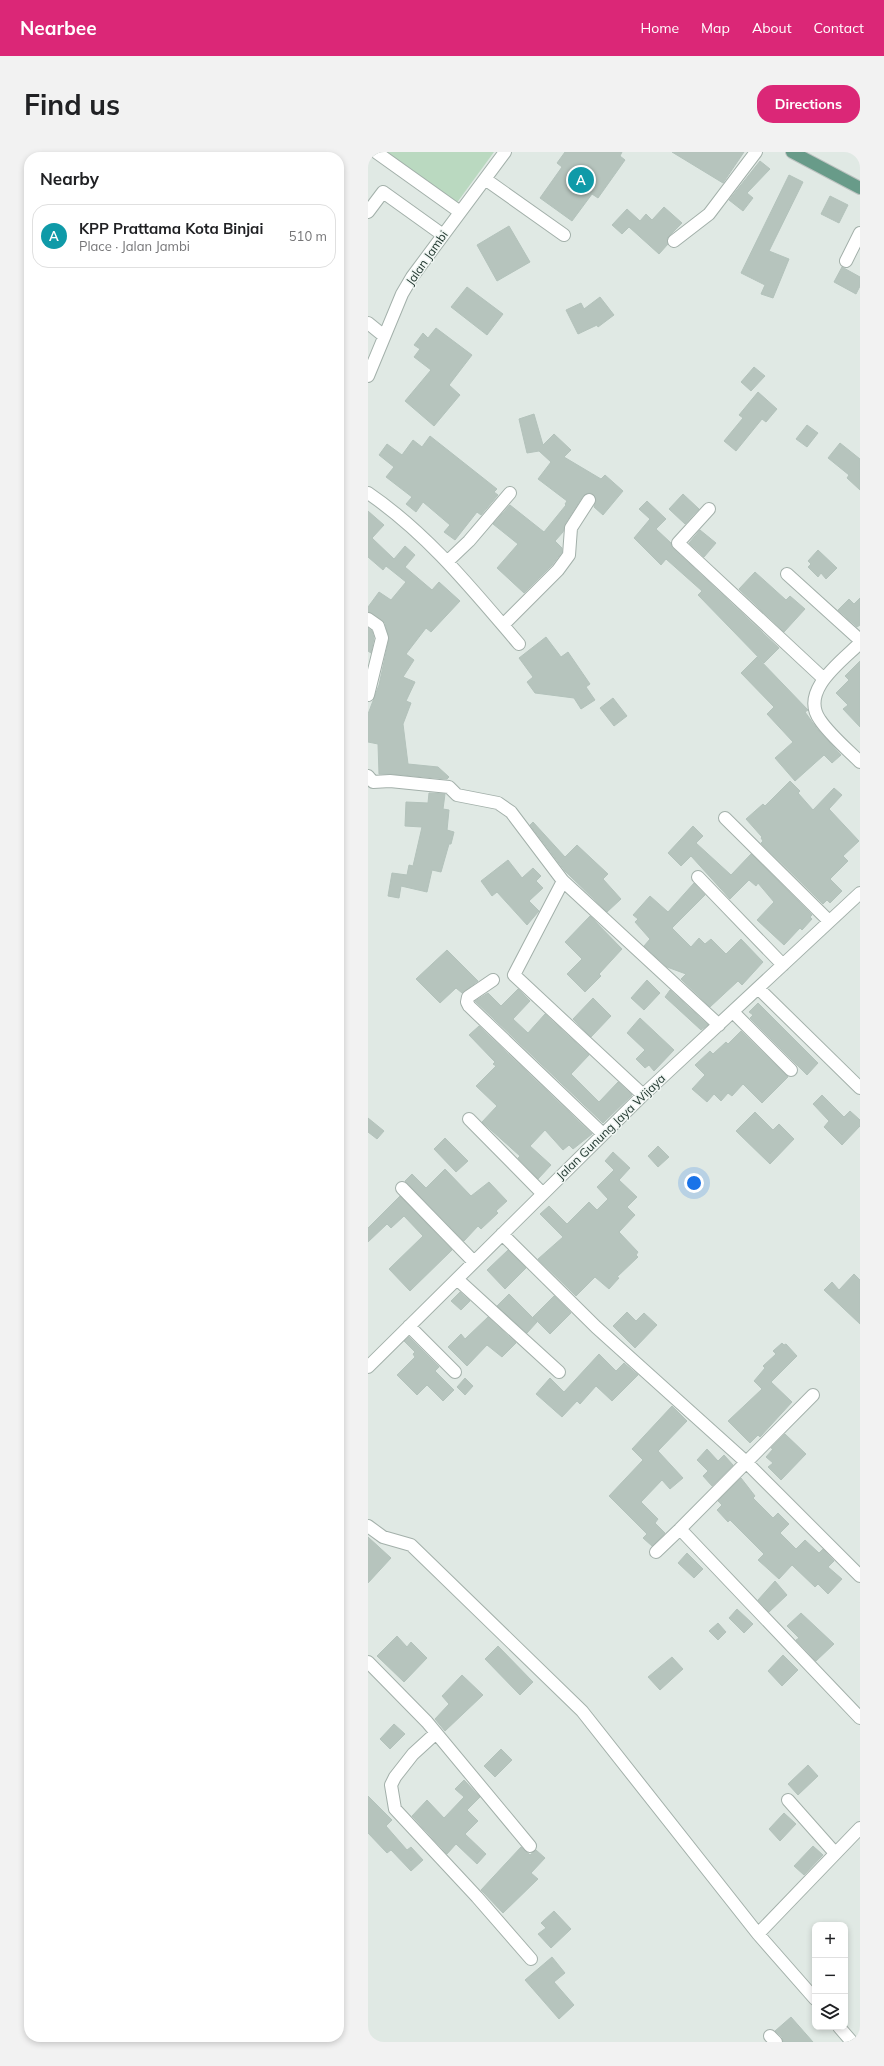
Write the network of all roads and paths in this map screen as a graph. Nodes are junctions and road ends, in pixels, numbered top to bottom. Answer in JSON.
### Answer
{"nodes":[{"id":1,"x":376,"y":152,"type":"edge"},
{"id":2,"x":505,"y":152,"type":"edge"},
{"id":3,"x":756,"y":152,"type":"edge"},
{"id":4,"x":792,"y":152,"type":"edge"},
{"id":5,"x":485,"y":179,"type":"junction"},
{"id":6,"x":859,"y":185,"type":"edge"},
{"id":7,"x":368,"y":212,"type":"edge"},
{"id":8,"x":460,"y":212,"type":"junction"},
{"id":9,"x":860,"y":233,"type":"edge"},
{"id":10,"x":442,"y":235,"type":"junction"},
{"id":11,"x":564,"y":236,"type":"dead end"},
{"id":12,"x":674,"y":241,"type":"dead end"},
{"id":13,"x":846,"y":262,"type":"dead end"},
{"id":14,"x":368,"y":323,"type":"edge"},
{"id":15,"x":384,"y":336,"type":"junction"},
{"id":16,"x":368,"y":372,"type":"edge"},
{"id":17,"x":368,"y":493,"type":"edge"},
{"id":18,"x":510,"y":493,"type":"dead end"},
{"id":19,"x":588,"y":500,"type":"dead end"},
{"id":20,"x":710,"y":509,"type":"dead end"},
{"id":21,"x":448,"y":561,"type":"junction"},
{"id":22,"x":787,"y":574,"type":"dead end"},
{"id":23,"x":368,"y":619,"type":"edge"},
{"id":24,"x":503,"y":625,"type":"junction"},
{"id":25,"x":860,"y":640,"type":"edge"},
{"id":26,"x":860,"y":643,"type":"edge"},
{"id":27,"x":519,"y":644,"type":"dead end"},
{"id":28,"x":824,"y":679,"type":"junction"},
{"id":29,"x":368,"y":695,"type":"edge"},
{"id":30,"x":860,"y":762,"type":"edge"},
{"id":31,"x":368,"y":776,"type":"edge"},
{"id":32,"x":725,"y":818,"type":"dead end"},
{"id":33,"x":698,"y":877,"type":"dead end"},
{"id":34,"x":563,"y":880,"type":"junction"},
{"id":35,"x":860,"y":893,"type":"edge"},
{"id":36,"x":830,"y":921,"type":"junction"},
{"id":37,"x":783,"y":965,"type":"junction"},
{"id":38,"x":493,"y":980,"type":"dead end"},
{"id":39,"x":758,"y":988,"type":"junction"},
{"id":40,"x":733,"y":1012,"type":"junction"},
{"id":41,"x":719,"y":1025,"type":"junction"},
{"id":42,"x":791,"y":1070,"type":"dead end"},
{"id":43,"x":860,"y":1088,"type":"edge"},
{"id":44,"x":643,"y":1095,"type":"junction"},
{"id":45,"x":469,"y":1119,"type":"dead end"},
{"id":46,"x":603,"y":1134,"type":"junction"},
{"id":47,"x":402,"y":1188,"type":"dead end"},
{"id":48,"x":543,"y":1194,"type":"junction"},
{"id":49,"x":502,"y":1234,"type":"junction"},
{"id":50,"x":474,"y":1262,"type":"junction"},
{"id":51,"x":457,"y":1279,"type":"junction"},
{"id":52,"x":409,"y":1326,"type":"junction"},
{"id":53,"x":368,"y":1367,"type":"edge"},
{"id":54,"x":455,"y":1372,"type":"dead end"},
{"id":55,"x":559,"y":1372,"type":"dead end"},
{"id":56,"x":813,"y":1395,"type":"dead end"},
{"id":57,"x":746,"y":1462,"type":"junction"},
{"id":58,"x":368,"y":1526,"type":"edge"},
{"id":59,"x":680,"y":1529,"type":"junction"},
{"id":60,"x":656,"y":1552,"type":"dead end"},
{"id":61,"x":860,"y":1576,"type":"edge"},
{"id":62,"x":368,"y":1662,"type":"edge"},
{"id":63,"x":860,"y":1718,"type":"edge"},
{"id":64,"x":436,"y":1733,"type":"junction"},
{"id":65,"x":788,"y":1800,"type":"dead end"},
{"id":66,"x":858,"y":1834,"type":"edge"},
{"id":67,"x":530,"y":1846,"type":"dead end"},
{"id":68,"x":835,"y":1854,"type":"junction"},
{"id":69,"x":758,"y":1934,"type":"junction"},
{"id":70,"x":531,"y":1959,"type":"dead end"},
{"id":71,"x":812,"y":1997,"type":"edge"},
{"id":72,"x":842,"y":2030,"type":"edge"},
{"id":73,"x":852,"y":2042,"type":"edge"}],
"edges":[{"from":1,"to":8,"type":"street"},
{"from":2,"to":5,"type":"street","name":"Jalan Jambi"},
{"from":3,"to":12,"type":"street"},
{"from":4,"to":6,"type":"main road"},
{"from":5,"to":8,"type":"street","name":"Jalan Jambi"},
{"from":5,"to":11,"type":"street"},
{"from":7,"to":10,"type":"street"},
{"from":8,"to":10,"type":"street","name":"Jalan Jambi"},
{"from":9,"to":13,"type":"street"},
{"from":10,"to":15,"type":"street","name":"Jalan Jambi"},
{"from":14,"to":15,"type":"street"},
{"from":15,"to":16,"type":"street","name":"Jalan Jambi"},
{"from":17,"to":21,"type":"street"},
{"from":18,"to":21,"type":"street"},
{"from":19,"to":24,"type":"street"},
{"from":20,"to":28,"type":"street"},
{"from":21,"to":24,"type":"street"},
{"from":22,"to":25,"type":"street"},
{"from":23,"to":29,"type":"street"},
{"from":24,"to":27,"type":"street"},
{"from":26,"to":28,"type":"street"},
{"from":28,"to":30,"type":"street"},
{"from":31,"to":34,"type":"street"},
{"from":32,"to":36,"type":"street"},
{"from":33,"to":37,"type":"street"},
{"from":34,"to":41,"type":"street"},
{"from":34,"to":44,"type":"street"},
{"from":35,"to":36,"type":"street","name":"Jalan Gunung Jaya Wijaya"},
{"from":36,"to":37,"type":"street","name":"Jalan Gunung Jaya Wijaya"},
{"from":37,"to":39,"type":"street","name":"Jalan Gunung Jaya Wijaya"},
{"from":38,"to":46,"type":"street"},
{"from":39,"to":40,"type":"street","name":"Jalan Gunung Jaya Wijaya"},
{"from":39,"to":43,"type":"street"},
{"from":40,"to":41,"type":"street","name":"Jalan Gunung Jaya Wijaya"},
{"from":40,"to":42,"type":"street"},
{"from":41,"to":44,"type":"street","name":"Jalan Gunung Jaya Wijaya"},
{"from":44,"to":46,"type":"street","name":"Jalan Gunung Jaya Wijaya"},
{"from":45,"to":48,"type":"street"},
{"from":46,"to":48,"type":"street","name":"Jalan Gunung Jaya Wijaya"},
{"from":47,"to":50,"type":"street"},
{"from":48,"to":49,"type":"street","name":"Jalan Gunung Jaya Wijaya"},
{"from":49,"to":50,"type":"street","name":"Jalan Gunung Jaya Wijaya"},
{"from":49,"to":57,"type":"street"},
{"from":50,"to":51,"type":"street","name":"Jalan Gunung Jaya Wijaya"},
{"from":51,"to":52,"type":"street","name":"Jalan Gunung Jaya Wijaya"},
{"from":51,"to":55,"type":"street"},
{"from":52,"to":53,"type":"street","name":"Jalan Gunung Jaya Wijaya"},
{"from":52,"to":54,"type":"street"},
{"from":56,"to":57,"type":"street"},
{"from":57,"to":59,"type":"street"},
{"from":57,"to":61,"type":"street"},
{"from":58,"to":69,"type":"street"},
{"from":59,"to":60,"type":"street"},
{"from":59,"to":63,"type":"street"},
{"from":62,"to":64,"type":"street"},
{"from":64,"to":67,"type":"street"},
{"from":64,"to":70,"type":"street"},
{"from":65,"to":68,"type":"street"},
{"from":66,"to":68,"type":"street"},
{"from":68,"to":69,"type":"street"},
{"from":69,"to":71,"type":"street"},
{"from":72,"to":73,"type":"street"}]}
